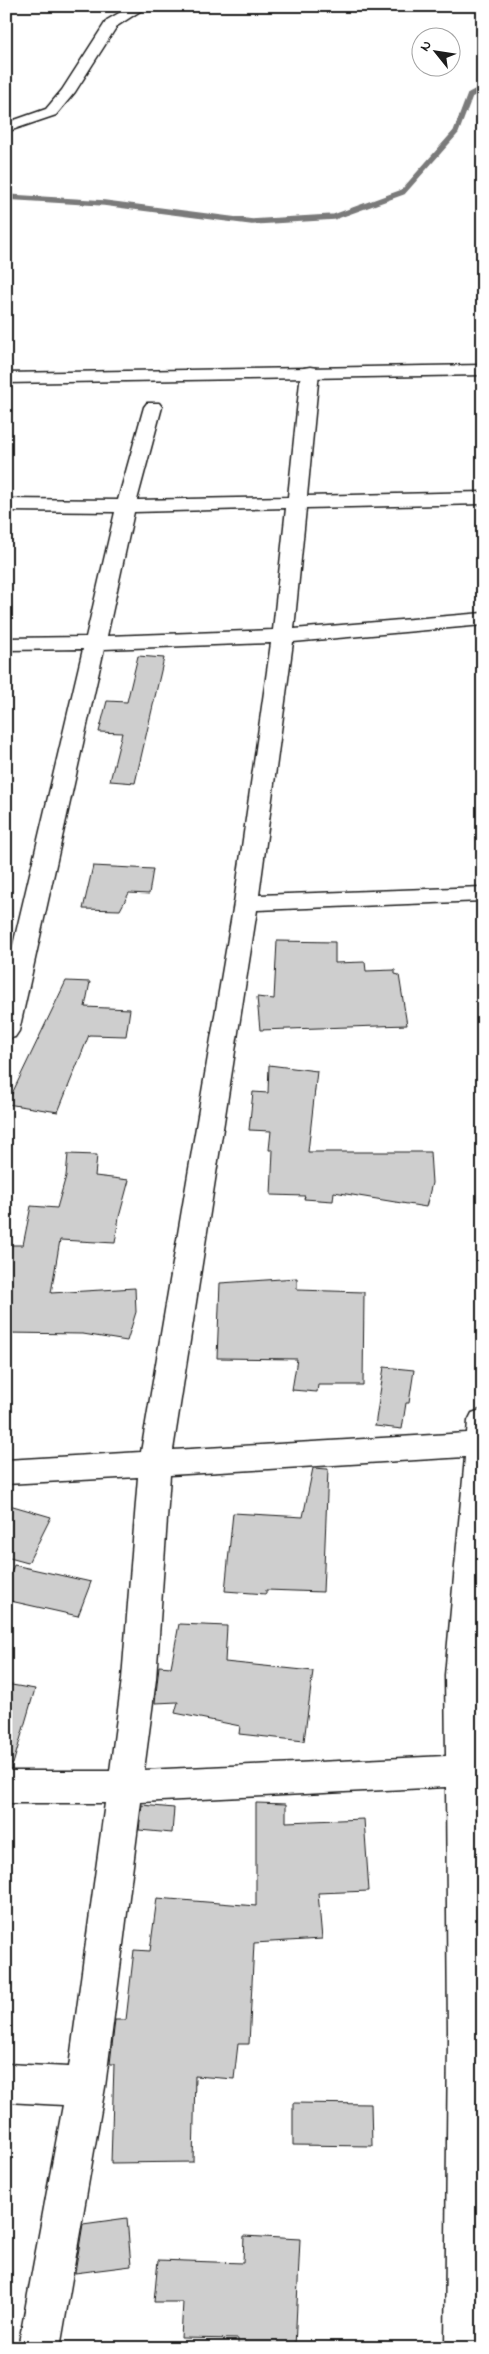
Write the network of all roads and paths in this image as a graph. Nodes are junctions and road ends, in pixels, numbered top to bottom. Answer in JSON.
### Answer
{"nodes":[{"id":1,"x":141,"y":6,"type":"edge"},
{"id":2,"x":6,"y":128,"type":"edge"},
{"id":3,"x":483,"y":370,"type":"edge"},
{"id":4,"x":310,"y":372,"type":"junction"},
{"id":5,"x":6,"y":378,"type":"edge"},
{"id":6,"x":153,"y":407,"type":"dead end"},
{"id":7,"x":483,"y":498,"type":"edge"},
{"id":8,"x":298,"y":501,"type":"junction"},
{"id":9,"x":6,"y":505,"type":"edge"},
{"id":10,"x":126,"y":506,"type":"junction"},
{"id":11,"x":483,"y":619,"type":"edge"},
{"id":12,"x":283,"y":636,"type":"junction"},
{"id":13,"x":94,"y":643,"type":"junction"},
{"id":14,"x":6,"y":644,"type":"edge"},
{"id":15,"x":483,"y":894,"type":"edge"},
{"id":16,"x":246,"y":903,"type":"junction"},
{"id":17,"x":6,"y":1031,"type":"edge"},
{"id":18,"x":482,"y":1437,"type":"edge"},
{"id":19,"x":155,"y":1463,"type":"junction"},
{"id":20,"x":6,"y":1472,"type":"edge"},
{"id":21,"x":473,"y":1724,"type":"edge"},
{"id":22,"x":462,"y":1771,"type":"junction"},
{"id":23,"x":6,"y":1786,"type":"edge"},
{"id":24,"x":125,"y":1787,"type":"junction"},
{"id":25,"x":475,"y":2036,"type":"edge"},
{"id":26,"x":6,"y":2083,"type":"edge"},
{"id":27,"x":86,"y":2087,"type":"junction"},
{"id":28,"x":39,"y":2348,"type":"edge"},
{"id":29,"x":466,"y":2348,"type":"edge"}],
"edges":[{"from":1,"to":2,"type":"street"},
{"from":3,"to":4,"type":"street"},
{"from":4,"to":5,"type":"street"},
{"from":4,"to":8,"type":"street"},
{"from":6,"to":10,"type":"street"},
{"from":7,"to":8,"type":"street"},
{"from":8,"to":10,"type":"street"},
{"from":8,"to":12,"type":"street"},
{"from":9,"to":10,"type":"street"},
{"from":10,"to":13,"type":"street"},
{"from":11,"to":12,"type":"street"},
{"from":12,"to":13,"type":"street"},
{"from":12,"to":16,"type":"street"},
{"from":13,"to":14,"type":"street"},
{"from":13,"to":17,"type":"street"},
{"from":15,"to":16,"type":"street"},
{"from":16,"to":19,"type":"street"},
{"from":18,"to":19,"type":"street"},
{"from":18,"to":21,"type":"street"},
{"from":19,"to":20,"type":"street"},
{"from":19,"to":24,"type":"street"},
{"from":21,"to":22,"type":"street"},
{"from":22,"to":24,"type":"street"},
{"from":22,"to":25,"type":"street"},
{"from":23,"to":24,"type":"street"},
{"from":24,"to":27,"type":"street"},
{"from":25,"to":29,"type":"street"},
{"from":26,"to":27,"type":"street"},
{"from":27,"to":28,"type":"street"}]}
